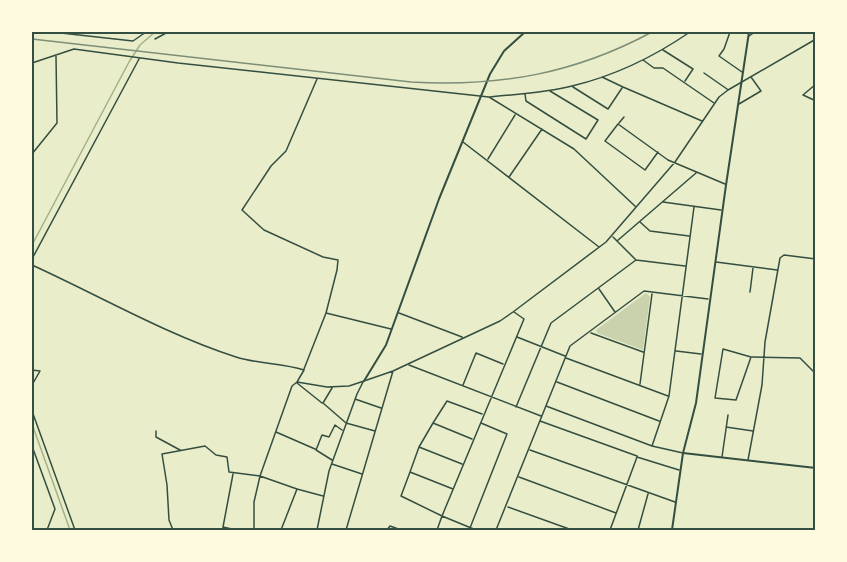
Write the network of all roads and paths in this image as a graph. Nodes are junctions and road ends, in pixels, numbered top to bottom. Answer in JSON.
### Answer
{"nodes":[{"id":1,"x":52,"y":32,"type":"edge"},
{"id":2,"x":146,"y":32,"type":"edge"},
{"id":3,"x":168,"y":32,"type":"edge"},
{"id":4,"x":525,"y":32,"type":"edge"},
{"id":5,"x":690,"y":32,"type":"edge"},
{"id":6,"x":730,"y":32,"type":"edge"},
{"id":7,"x":749,"y":32,"type":"edge"},
{"id":8,"x":755,"y":32,"type":"edge"},
{"id":9,"x":748,"y":37,"type":"junction"},
{"id":10,"x":155,"y":39,"type":"dead end"},
{"id":11,"x":816,"y":39,"type":"edge"},
{"id":12,"x":663,"y":49,"type":"junction"},
{"id":13,"x":56,"y":55,"type":"junction"},
{"id":14,"x":140,"y":58,"type":"junction"},
{"id":15,"x":642,"y":60,"type":"junction"},
{"id":16,"x":32,"y":63,"type":"edge"},
{"id":17,"x":743,"y":72,"type":"junction"},
{"id":18,"x":704,"y":73,"type":"dead end"},
{"id":19,"x":602,"y":76,"type":"junction"},
{"id":20,"x":750,"y":76,"type":"junction"},
{"id":21,"x":318,"y":78,"type":"junction"},
{"id":22,"x":685,"y":81,"type":"junction"},
{"id":23,"x":742,"y":82,"type":"junction"},
{"id":24,"x":816,"y":84,"type":"edge"},
{"id":25,"x":572,"y":86,"type":"junction"},
{"id":26,"x":623,"y":87,"type":"junction"},
{"id":27,"x":549,"y":90,"type":"junction"},
{"id":28,"x":728,"y":90,"type":"junction"},
{"id":29,"x":525,"y":94,"type":"junction"},
{"id":30,"x":482,"y":95,"type":"junction"},
{"id":31,"x":489,"y":97,"type":"junction"},
{"id":32,"x":816,"y":101,"type":"edge"},
{"id":33,"x":715,"y":104,"type":"junction"},
{"id":34,"x":738,"y":104,"type":"junction"},
{"id":35,"x":516,"y":114,"type":"junction"},
{"id":36,"x":624,"y":117,"type":"dead end"},
{"id":37,"x":703,"y":121,"type":"junction"},
{"id":38,"x":618,"y":124,"type":"junction"},
{"id":39,"x":542,"y":129,"type":"junction"},
{"id":40,"x":463,"y":141,"type":"junction"},
{"id":41,"x":658,"y":152,"type":"junction"},
{"id":42,"x":32,"y":154,"type":"edge"},
{"id":43,"x":487,"y":160,"type":"junction"},
{"id":44,"x":675,"y":162,"type":"junction"},
{"id":45,"x":696,"y":172,"type":"junction"},
{"id":46,"x":509,"y":177,"type":"junction"},
{"id":47,"x":726,"y":184,"type":"junction"},
{"id":48,"x":662,"y":202,"type":"junction"},
{"id":49,"x":636,"y":207,"type":"junction"},
{"id":50,"x":694,"y":207,"type":"junction"},
{"id":51,"x":722,"y":210,"type":"junction"},
{"id":52,"x":640,"y":221,"type":"junction"},
{"id":53,"x":612,"y":236,"type":"junction"},
{"id":54,"x":691,"y":236,"type":"junction"},
{"id":55,"x":617,"y":242,"type":"junction"},
{"id":56,"x":600,"y":248,"type":"junction"},
{"id":57,"x":32,"y":259,"type":"edge"},
{"id":58,"x":816,"y":259,"type":"edge"},
{"id":59,"x":636,"y":260,"type":"junction"},
{"id":60,"x":716,"y":262,"type":"junction"},
{"id":61,"x":32,"y":265,"type":"edge"},
{"id":62,"x":686,"y":266,"type":"junction"},
{"id":63,"x":753,"y":267,"type":"junction"},
{"id":64,"x":778,"y":270,"type":"junction"},
{"id":65,"x":598,"y":288,"type":"junction"},
{"id":66,"x":653,"y":292,"type":"junction"},
{"id":67,"x":750,"y":292,"type":"dead end"},
{"id":68,"x":682,"y":296,"type":"junction"},
{"id":69,"x":710,"y":300,"type":"junction"},
{"id":70,"x":398,"y":312,"type":"junction"},
{"id":71,"x":513,"y":312,"type":"junction"},
{"id":72,"x":615,"y":312,"type":"junction"},
{"id":73,"x":326,"y":313,"type":"junction"},
{"id":74,"x":392,"y":329,"type":"junction"},
{"id":75,"x":589,"y":332,"type":"junction"},
{"id":76,"x":516,"y":337,"type":"junction"},
{"id":77,"x":463,"y":338,"type":"junction"},
{"id":78,"x":541,"y":347,"type":"junction"},
{"id":79,"x":675,"y":350,"type":"junction"},
{"id":80,"x":644,"y":352,"type":"junction"},
{"id":81,"x":703,"y":354,"type":"junction"},
{"id":82,"x":566,"y":357,"type":"junction"},
{"id":83,"x":751,"y":357,"type":"junction"},
{"id":84,"x":764,"y":357,"type":"junction"},
{"id":85,"x":408,"y":364,"type":"junction"},
{"id":86,"x":504,"y":364,"type":"junction"},
{"id":87,"x":32,"y":370,"type":"edge"},
{"id":88,"x":304,"y":370,"type":"junction"},
{"id":89,"x":393,"y":371,"type":"junction"},
{"id":90,"x":816,"y":374,"type":"edge"},
{"id":91,"x":364,"y":381,"type":"junction"},
{"id":92,"x":297,"y":382,"type":"junction"},
{"id":93,"x":556,"y":382,"type":"junction"},
{"id":94,"x":32,"y":385,"type":"edge"},
{"id":95,"x":639,"y":385,"type":"junction"},
{"id":96,"x":462,"y":386,"type":"junction"},
{"id":97,"x":333,"y":387,"type":"junction"},
{"id":98,"x":669,"y":396,"type":"junction"},
{"id":99,"x":491,"y":397,"type":"junction"},
{"id":100,"x":355,"y":399,"type":"junction"},
{"id":101,"x":323,"y":403,"type":"junction"},
{"id":102,"x":516,"y":406,"type":"junction"},
{"id":103,"x":545,"y":406,"type":"junction"},
{"id":104,"x":382,"y":408,"type":"junction"},
{"id":105,"x":32,"y":411,"type":"edge"},
{"id":106,"x":483,"y":415,"type":"junction"},
{"id":107,"x":728,"y":415,"type":"dead end"},
{"id":108,"x":541,"y":416,"type":"junction"},
{"id":109,"x":540,"y":421,"type":"junction"},
{"id":110,"x":660,"y":421,"type":"junction"},
{"id":111,"x":480,"y":422,"type":"junction"},
{"id":112,"x":346,"y":423,"type":"junction"},
{"id":113,"x":433,"y":423,"type":"junction"},
{"id":114,"x":726,"y":427,"type":"junction"},
{"id":115,"x":156,"y":430,"type":"dead end"},
{"id":116,"x":275,"y":431,"type":"junction"},
{"id":117,"x":343,"y":431,"type":"junction"},
{"id":118,"x":376,"y":431,"type":"junction"},
{"id":119,"x":754,"y":431,"type":"junction"},
{"id":120,"x":473,"y":440,"type":"junction"},
{"id":121,"x":32,"y":446,"type":"edge"},
{"id":122,"x":652,"y":446,"type":"junction"},
{"id":123,"x":419,"y":447,"type":"junction"},
{"id":124,"x":529,"y":449,"type":"junction"},
{"id":125,"x":181,"y":450,"type":"junction"},
{"id":126,"x":316,"y":450,"type":"junction"},
{"id":127,"x":683,"y":453,"type":"junction"},
{"id":128,"x":638,"y":457,"type":"junction"},
{"id":129,"x":722,"y":458,"type":"junction"},
{"id":130,"x":748,"y":461,"type":"junction"},
{"id":131,"x":332,"y":462,"type":"junction"},
{"id":132,"x":463,"y":464,"type":"junction"},
{"id":133,"x":816,"y":468,"type":"edge"},
{"id":134,"x":680,"y":471,"type":"junction"},
{"id":135,"x":410,"y":472,"type":"junction"},
{"id":136,"x":234,"y":473,"type":"junction"},
{"id":137,"x":363,"y":474,"type":"junction"},
{"id":138,"x":260,"y":476,"type":"junction"},
{"id":139,"x":518,"y":477,"type":"junction"},
{"id":140,"x":627,"y":485,"type":"junction"},
{"id":141,"x":297,"y":489,"type":"junction"},
{"id":142,"x":453,"y":489,"type":"junction"},
{"id":143,"x":648,"y":493,"type":"junction"},
{"id":144,"x":323,"y":496,"type":"junction"},
{"id":145,"x":676,"y":503,"type":"junction"},
{"id":146,"x":506,"y":506,"type":"junction"},
{"id":147,"x":617,"y":513,"type":"junction"},
{"id":148,"x":442,"y":516,"type":"junction"},
{"id":149,"x":470,"y":528,"type":"junction"},
{"id":150,"x":223,"y":529,"type":"edge"},
{"id":151,"x":47,"y":531,"type":"edge"},
{"id":152,"x":75,"y":531,"type":"edge"},
{"id":153,"x":173,"y":531,"type":"edge"},
{"id":154,"x":236,"y":531,"type":"edge"},
{"id":155,"x":254,"y":531,"type":"edge"},
{"id":156,"x":281,"y":531,"type":"edge"},
{"id":157,"x":317,"y":531,"type":"edge"},
{"id":158,"x":346,"y":531,"type":"edge"},
{"id":159,"x":387,"y":531,"type":"edge"},
{"id":160,"x":401,"y":531,"type":"edge"},
{"id":161,"x":438,"y":531,"type":"edge"},
{"id":162,"x":476,"y":531,"type":"edge"},
{"id":163,"x":496,"y":531,"type":"edge"},
{"id":164,"x":572,"y":531,"type":"edge"},
{"id":165,"x":610,"y":531,"type":"edge"},
{"id":166,"x":639,"y":531,"type":"edge"},
{"id":167,"x":672,"y":531,"type":"edge"}],
"edges":[{"from":1,"to":2,"type":"street"},
{"from":3,"to":10,"type":"street"},
{"from":4,"to":30,"type":"street"},
{"from":5,"to":12,"type":"street"},
{"from":6,"to":17,"type":"street"},
{"from":7,"to":9,"type":"street"},
{"from":8,"to":9,"type":"street"},
{"from":9,"to":17,"type":"street"},
{"from":11,"to":20,"type":"street"},
{"from":12,"to":15,"type":"street"},
{"from":12,"to":22,"type":"street"},
{"from":13,"to":14,"type":"street"},
{"from":13,"to":16,"type":"street"},
{"from":13,"to":42,"type":"street"},
{"from":14,"to":21,"type":"street"},
{"from":14,"to":57,"type":"street"},
{"from":15,"to":19,"type":"street"},
{"from":15,"to":22,"type":"street"},
{"from":17,"to":23,"type":"street"},
{"from":18,"to":28,"type":"street"},
{"from":19,"to":25,"type":"street"},
{"from":19,"to":26,"type":"street"},
{"from":20,"to":23,"type":"street"},
{"from":20,"to":34,"type":"street"},
{"from":21,"to":30,"type":"street"},
{"from":21,"to":73,"type":"street"},
{"from":22,"to":33,"type":"street"},
{"from":23,"to":28,"type":"street"},
{"from":23,"to":34,"type":"street"},
{"from":24,"to":32,"type":"street"},
{"from":25,"to":26,"type":"street"},
{"from":25,"to":27,"type":"street"},
{"from":26,"to":37,"type":"street"},
{"from":27,"to":29,"type":"street"},
{"from":27,"to":29,"type":"street"},
{"from":28,"to":33,"type":"street"},
{"from":29,"to":31,"type":"street"},
{"from":30,"to":31,"type":"street"},
{"from":30,"to":40,"type":"street"},
{"from":31,"to":35,"type":"street"},
{"from":33,"to":37,"type":"street"},
{"from":34,"to":47,"type":"street"},
{"from":35,"to":39,"type":"street"},
{"from":35,"to":43,"type":"street"},
{"from":36,"to":38,"type":"street"},
{"from":37,"to":44,"type":"street"},
{"from":38,"to":41,"type":"street"},
{"from":38,"to":41,"type":"street"},
{"from":39,"to":46,"type":"street"},
{"from":39,"to":49,"type":"street"},
{"from":40,"to":43,"type":"street"},
{"from":40,"to":70,"type":"street"},
{"from":41,"to":44,"type":"street"},
{"from":43,"to":46,"type":"street"},
{"from":44,"to":45,"type":"street"},
{"from":44,"to":49,"type":"street"},
{"from":45,"to":47,"type":"street"},
{"from":45,"to":48,"type":"street"},
{"from":46,"to":56,"type":"street"},
{"from":47,"to":51,"type":"street"},
{"from":48,"to":50,"type":"street"},
{"from":48,"to":52,"type":"street"},
{"from":49,"to":53,"type":"street"},
{"from":50,"to":51,"type":"street"},
{"from":50,"to":54,"type":"street"},
{"from":51,"to":60,"type":"street"},
{"from":52,"to":54,"type":"street"},
{"from":52,"to":55,"type":"street"},
{"from":53,"to":55,"type":"street"},
{"from":53,"to":56,"type":"street"},
{"from":54,"to":62,"type":"street"},
{"from":55,"to":59,"type":"street"},
{"from":56,"to":71,"type":"street"},
{"from":58,"to":64,"type":"street"},
{"from":59,"to":62,"type":"street"},
{"from":59,"to":65,"type":"street"},
{"from":60,"to":63,"type":"street"},
{"from":60,"to":69,"type":"street"},
{"from":61,"to":88,"type":"street"},
{"from":62,"to":68,"type":"street"},
{"from":63,"to":64,"type":"street"},
{"from":63,"to":67,"type":"street"},
{"from":64,"to":84,"type":"street"},
{"from":65,"to":72,"type":"street"},
{"from":65,"to":78,"type":"street"},
{"from":66,"to":68,"type":"street"},
{"from":66,"to":72,"type":"street"},
{"from":66,"to":80,"type":"street"},
{"from":68,"to":69,"type":"street"},
{"from":68,"to":79,"type":"street"},
{"from":69,"to":81,"type":"street"},
{"from":70,"to":74,"type":"street"},
{"from":70,"to":77,"type":"street"},
{"from":71,"to":76,"type":"street"},
{"from":71,"to":77,"type":"street"},
{"from":72,"to":75,"type":"street"},
{"from":73,"to":74,"type":"street"},
{"from":73,"to":88,"type":"street"},
{"from":74,"to":91,"type":"street"},
{"from":75,"to":80,"type":"street"},
{"from":75,"to":82,"type":"street"},
{"from":76,"to":78,"type":"street"},
{"from":76,"to":86,"type":"street"},
{"from":77,"to":85,"type":"street"},
{"from":78,"to":82,"type":"street"},
{"from":78,"to":102,"type":"street"},
{"from":79,"to":81,"type":"street"},
{"from":79,"to":98,"type":"street"},
{"from":80,"to":95,"type":"street"},
{"from":81,"to":127,"type":"street"},
{"from":82,"to":93,"type":"street"},
{"from":82,"to":95,"type":"street"},
{"from":83,"to":83,"type":"street"},
{"from":83,"to":84,"type":"street"},
{"from":84,"to":90,"type":"street"},
{"from":84,"to":119,"type":"street"},
{"from":85,"to":89,"type":"street"},
{"from":85,"to":96,"type":"street"},
{"from":86,"to":96,"type":"street"},
{"from":86,"to":99,"type":"street"},
{"from":87,"to":94,"type":"street"},
{"from":88,"to":92,"type":"street"},
{"from":89,"to":91,"type":"street"},
{"from":89,"to":104,"type":"street"},
{"from":91,"to":97,"type":"street"},
{"from":91,"to":100,"type":"street"},
{"from":92,"to":97,"type":"street"},
{"from":92,"to":101,"type":"street"},
{"from":92,"to":116,"type":"street"},
{"from":93,"to":103,"type":"street"},
{"from":93,"to":110,"type":"street"},
{"from":95,"to":98,"type":"street"},
{"from":96,"to":99,"type":"street"},
{"from":97,"to":101,"type":"street"},
{"from":98,"to":110,"type":"street"},
{"from":99,"to":102,"type":"street"},
{"from":99,"to":106,"type":"street"},
{"from":100,"to":104,"type":"street"},
{"from":100,"to":112,"type":"street"},
{"from":101,"to":112,"type":"street"},
{"from":102,"to":108,"type":"street"},
{"from":103,"to":108,"type":"street"},
{"from":103,"to":122,"type":"street"},
{"from":104,"to":118,"type":"street"},
{"from":105,"to":152,"type":"street"},
{"from":106,"to":111,"type":"street"},
{"from":106,"to":113,"type":"street"},
{"from":107,"to":114,"type":"street"},
{"from":108,"to":109,"type":"street"},
{"from":109,"to":124,"type":"street"},
{"from":109,"to":128,"type":"street"},
{"from":110,"to":122,"type":"street"},
{"from":111,"to":120,"type":"street"},
{"from":111,"to":149,"type":"street"},
{"from":112,"to":117,"type":"street"},
{"from":112,"to":118,"type":"street"},
{"from":113,"to":120,"type":"street"},
{"from":113,"to":123,"type":"street"},
{"from":114,"to":119,"type":"street"},
{"from":114,"to":129,"type":"street"},
{"from":115,"to":125,"type":"street"},
{"from":116,"to":126,"type":"street"},
{"from":116,"to":138,"type":"street"},
{"from":117,"to":126,"type":"street"},
{"from":117,"to":131,"type":"street"},
{"from":118,"to":137,"type":"street"},
{"from":119,"to":130,"type":"street"},
{"from":120,"to":132,"type":"street"},
{"from":121,"to":151,"type":"street"},
{"from":122,"to":127,"type":"street"},
{"from":123,"to":132,"type":"street"},
{"from":123,"to":135,"type":"street"},
{"from":124,"to":139,"type":"street"},
{"from":124,"to":140,"type":"street"},
{"from":125,"to":136,"type":"street"},
{"from":125,"to":153,"type":"street"},
{"from":126,"to":131,"type":"street"},
{"from":127,"to":129,"type":"street"},
{"from":127,"to":134,"type":"street"},
{"from":128,"to":134,"type":"street"},
{"from":128,"to":140,"type":"street"},
{"from":129,"to":130,"type":"street"},
{"from":130,"to":133,"type":"street"},
{"from":131,"to":137,"type":"street"},
{"from":131,"to":144,"type":"street"},
{"from":132,"to":142,"type":"street"},
{"from":134,"to":145,"type":"street"},
{"from":135,"to":142,"type":"street"},
{"from":135,"to":148,"type":"street"},
{"from":136,"to":138,"type":"street"},
{"from":136,"to":150,"type":"street"},
{"from":137,"to":158,"type":"street"},
{"from":138,"to":141,"type":"street"},
{"from":138,"to":155,"type":"street"},
{"from":139,"to":146,"type":"street"},
{"from":139,"to":147,"type":"street"},
{"from":140,"to":143,"type":"street"},
{"from":140,"to":147,"type":"street"},
{"from":141,"to":144,"type":"street"},
{"from":141,"to":156,"type":"street"},
{"from":142,"to":148,"type":"street"},
{"from":143,"to":145,"type":"street"},
{"from":143,"to":166,"type":"street"},
{"from":144,"to":157,"type":"street"},
{"from":145,"to":167,"type":"street"},
{"from":146,"to":163,"type":"street"},
{"from":146,"to":164,"type":"street"},
{"from":147,"to":165,"type":"street"},
{"from":148,"to":149,"type":"street"},
{"from":148,"to":161,"type":"street"},
{"from":149,"to":162,"type":"street"},
{"from":150,"to":154,"type":"street"},
{"from":159,"to":160,"type":"street"}]}
